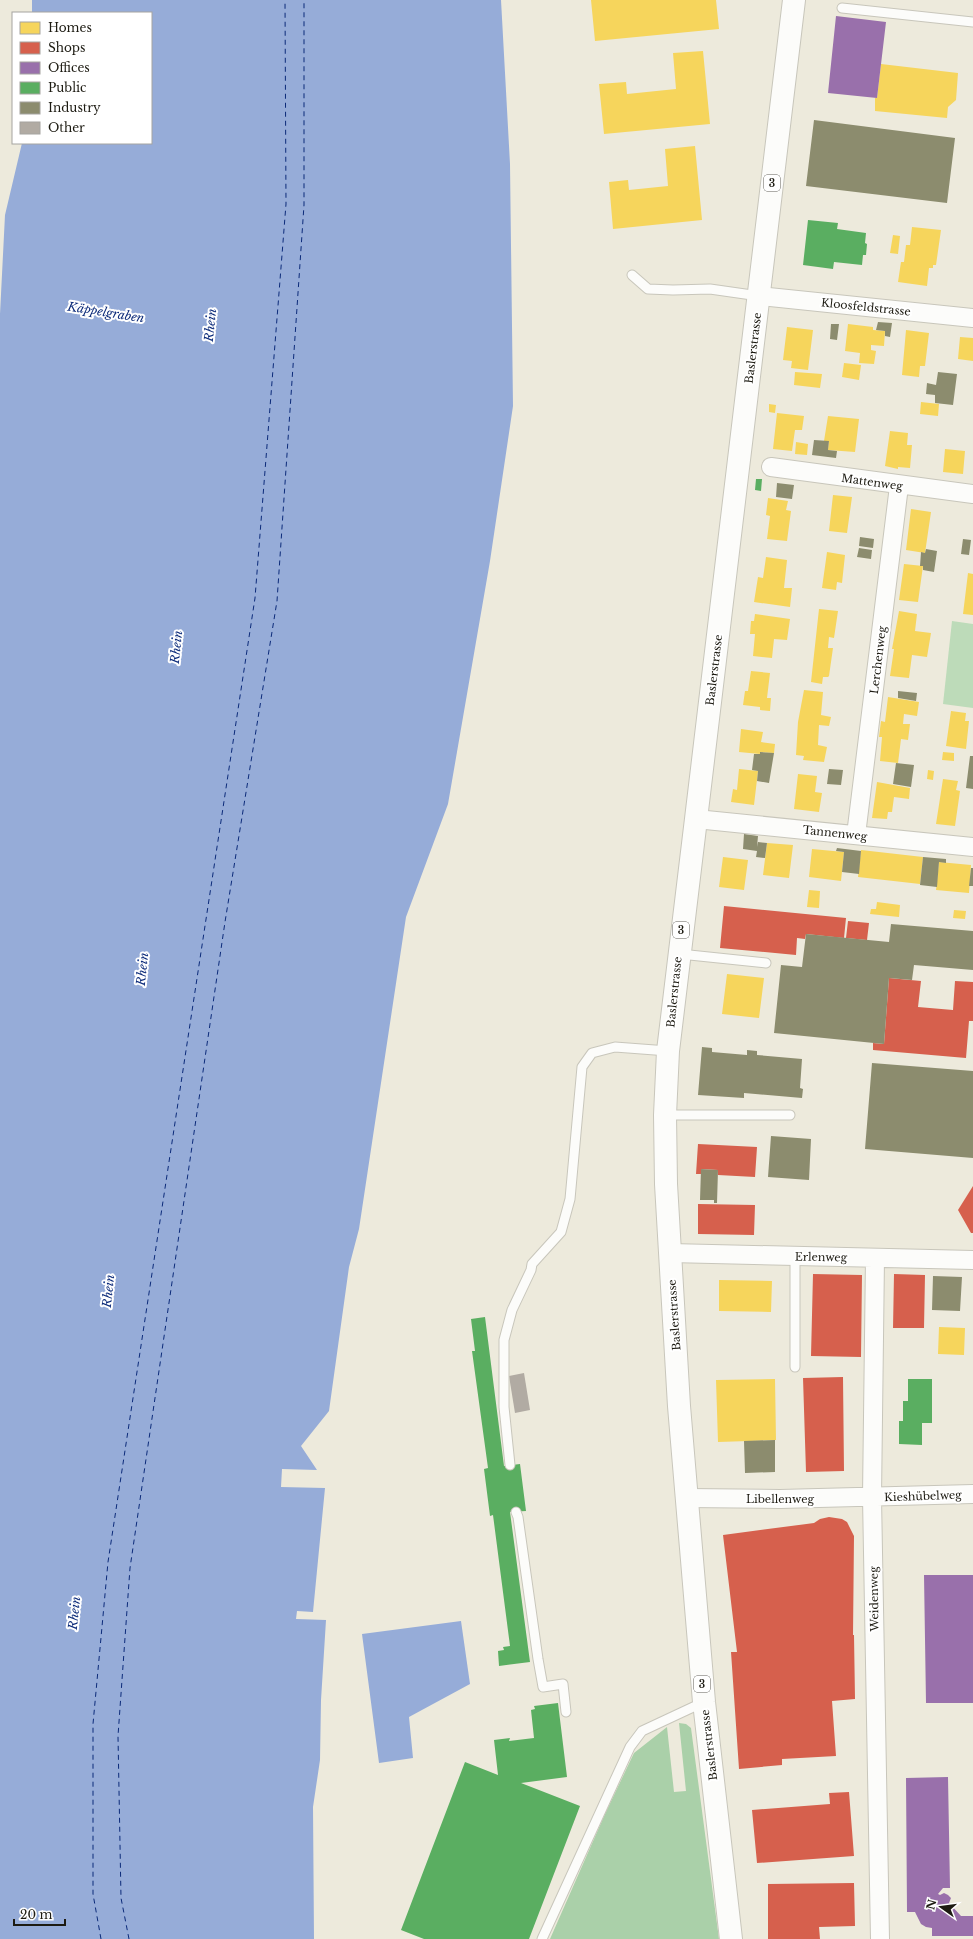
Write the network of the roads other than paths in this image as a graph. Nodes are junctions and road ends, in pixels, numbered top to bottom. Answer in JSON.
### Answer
{"nodes":[{"id":1,"x":794,"y":0,"type":"edge"},
{"id":2,"x":842,"y":8,"type":"dead end"},
{"id":3,"x":973,"y":22,"type":"edge"},
{"id":4,"x":632,"y":276,"type":"dead end"},
{"id":5,"x":758,"y":296,"type":"junction"},
{"id":6,"x":973,"y":318,"type":"edge"},
{"id":7,"x":771,"y":468,"type":"dead end"},
{"id":8,"x":899,"y":486,"type":"junction"},
{"id":9,"x":973,"y":494,"type":"edge"},
{"id":10,"x":696,"y":819,"type":"junction"},
{"id":11,"x":856,"y":835,"type":"junction"},
{"id":12,"x":973,"y":847,"type":"edge"},
{"id":13,"x":678,"y":954,"type":"junction"},
{"id":14,"x":766,"y":963,"type":"dead end"},
{"id":15,"x":668,"y":1051,"type":"junction"},
{"id":16,"x":665,"y":1115,"type":"junction"},
{"id":17,"x":790,"y":1115,"type":"dead end"},
{"id":18,"x":670,"y":1253,"type":"junction"},
{"id":19,"x":795,"y":1256,"type":"junction"},
{"id":20,"x":875,"y":1258,"type":"junction"},
{"id":21,"x":973,"y":1260,"type":"edge"},
{"id":22,"x":795,"y":1367,"type":"dead end"},
{"id":23,"x":510,"y":1465,"type":"dead end"},
{"id":24,"x":973,"y":1494,"type":"edge"},
{"id":25,"x":872,"y":1497,"type":"junction"},
{"id":26,"x":687,"y":1498,"type":"junction"},
{"id":27,"x":516,"y":1512,"type":"dead end"},
{"id":28,"x":704,"y":1702,"type":"junction"},
{"id":29,"x":566,"y":1712,"type":"dead end"},
{"id":30,"x":542,"y":1939,"type":"edge"},
{"id":31,"x":731,"y":1939,"type":"edge"},
{"id":32,"x":880,"y":1939,"type":"edge"}],
"edges":[{"from":1,"to":5,"type":"main road","name":"Baslerstrasse","number":"3"},
{"from":2,"to":3,"type":"lane"},
{"from":4,"to":5,"type":"lane"},
{"from":5,"to":6,"type":"street","name":"Kloosfeldstrasse"},
{"from":5,"to":10,"type":"main road","name":"Baslerstrasse","number":"3"},
{"from":7,"to":8,"type":"street","name":"Mattenweg"},
{"from":8,"to":9,"type":"street","name":"Mattenweg"},
{"from":8,"to":11,"type":"street","name":"Lerchenweg"},
{"from":10,"to":11,"type":"street","name":"Tannenweg"},
{"from":10,"to":13,"type":"main road","name":"Baslerstrasse","number":"3"},
{"from":11,"to":12,"type":"street","name":"Tannenweg"},
{"from":13,"to":14,"type":"lane"},
{"from":13,"to":15,"type":"main road","name":"Baslerstrasse","number":"3"},
{"from":15,"to":16,"type":"main road","name":"Baslerstrasse","number":"3"},
{"from":15,"to":23,"type":"lane"},
{"from":16,"to":17,"type":"lane"},
{"from":16,"to":18,"type":"main road","name":"Baslerstrasse","number":"3"},
{"from":18,"to":19,"type":"street","name":"Erlenweg"},
{"from":18,"to":26,"type":"main road","name":"Baslerstrasse","number":"3"},
{"from":19,"to":20,"type":"street","name":"Erlenweg"},
{"from":19,"to":22,"type":"lane"},
{"from":20,"to":21,"type":"street","name":"Erlenweg"},
{"from":20,"to":25,"type":"street","name":"Weidenweg"},
{"from":24,"to":25,"type":"street","name":"Kieshübelweg"},
{"from":25,"to":26,"type":"street","name":"Libellenweg"},
{"from":25,"to":32,"type":"street","name":"Weidenweg"},
{"from":26,"to":28,"type":"main road","name":"Baslerstrasse","number":"3"},
{"from":27,"to":29,"type":"lane"},
{"from":28,"to":30,"type":"lane"},
{"from":28,"to":31,"type":"main road","name":"Baslerstrasse","number":"3"}]}
